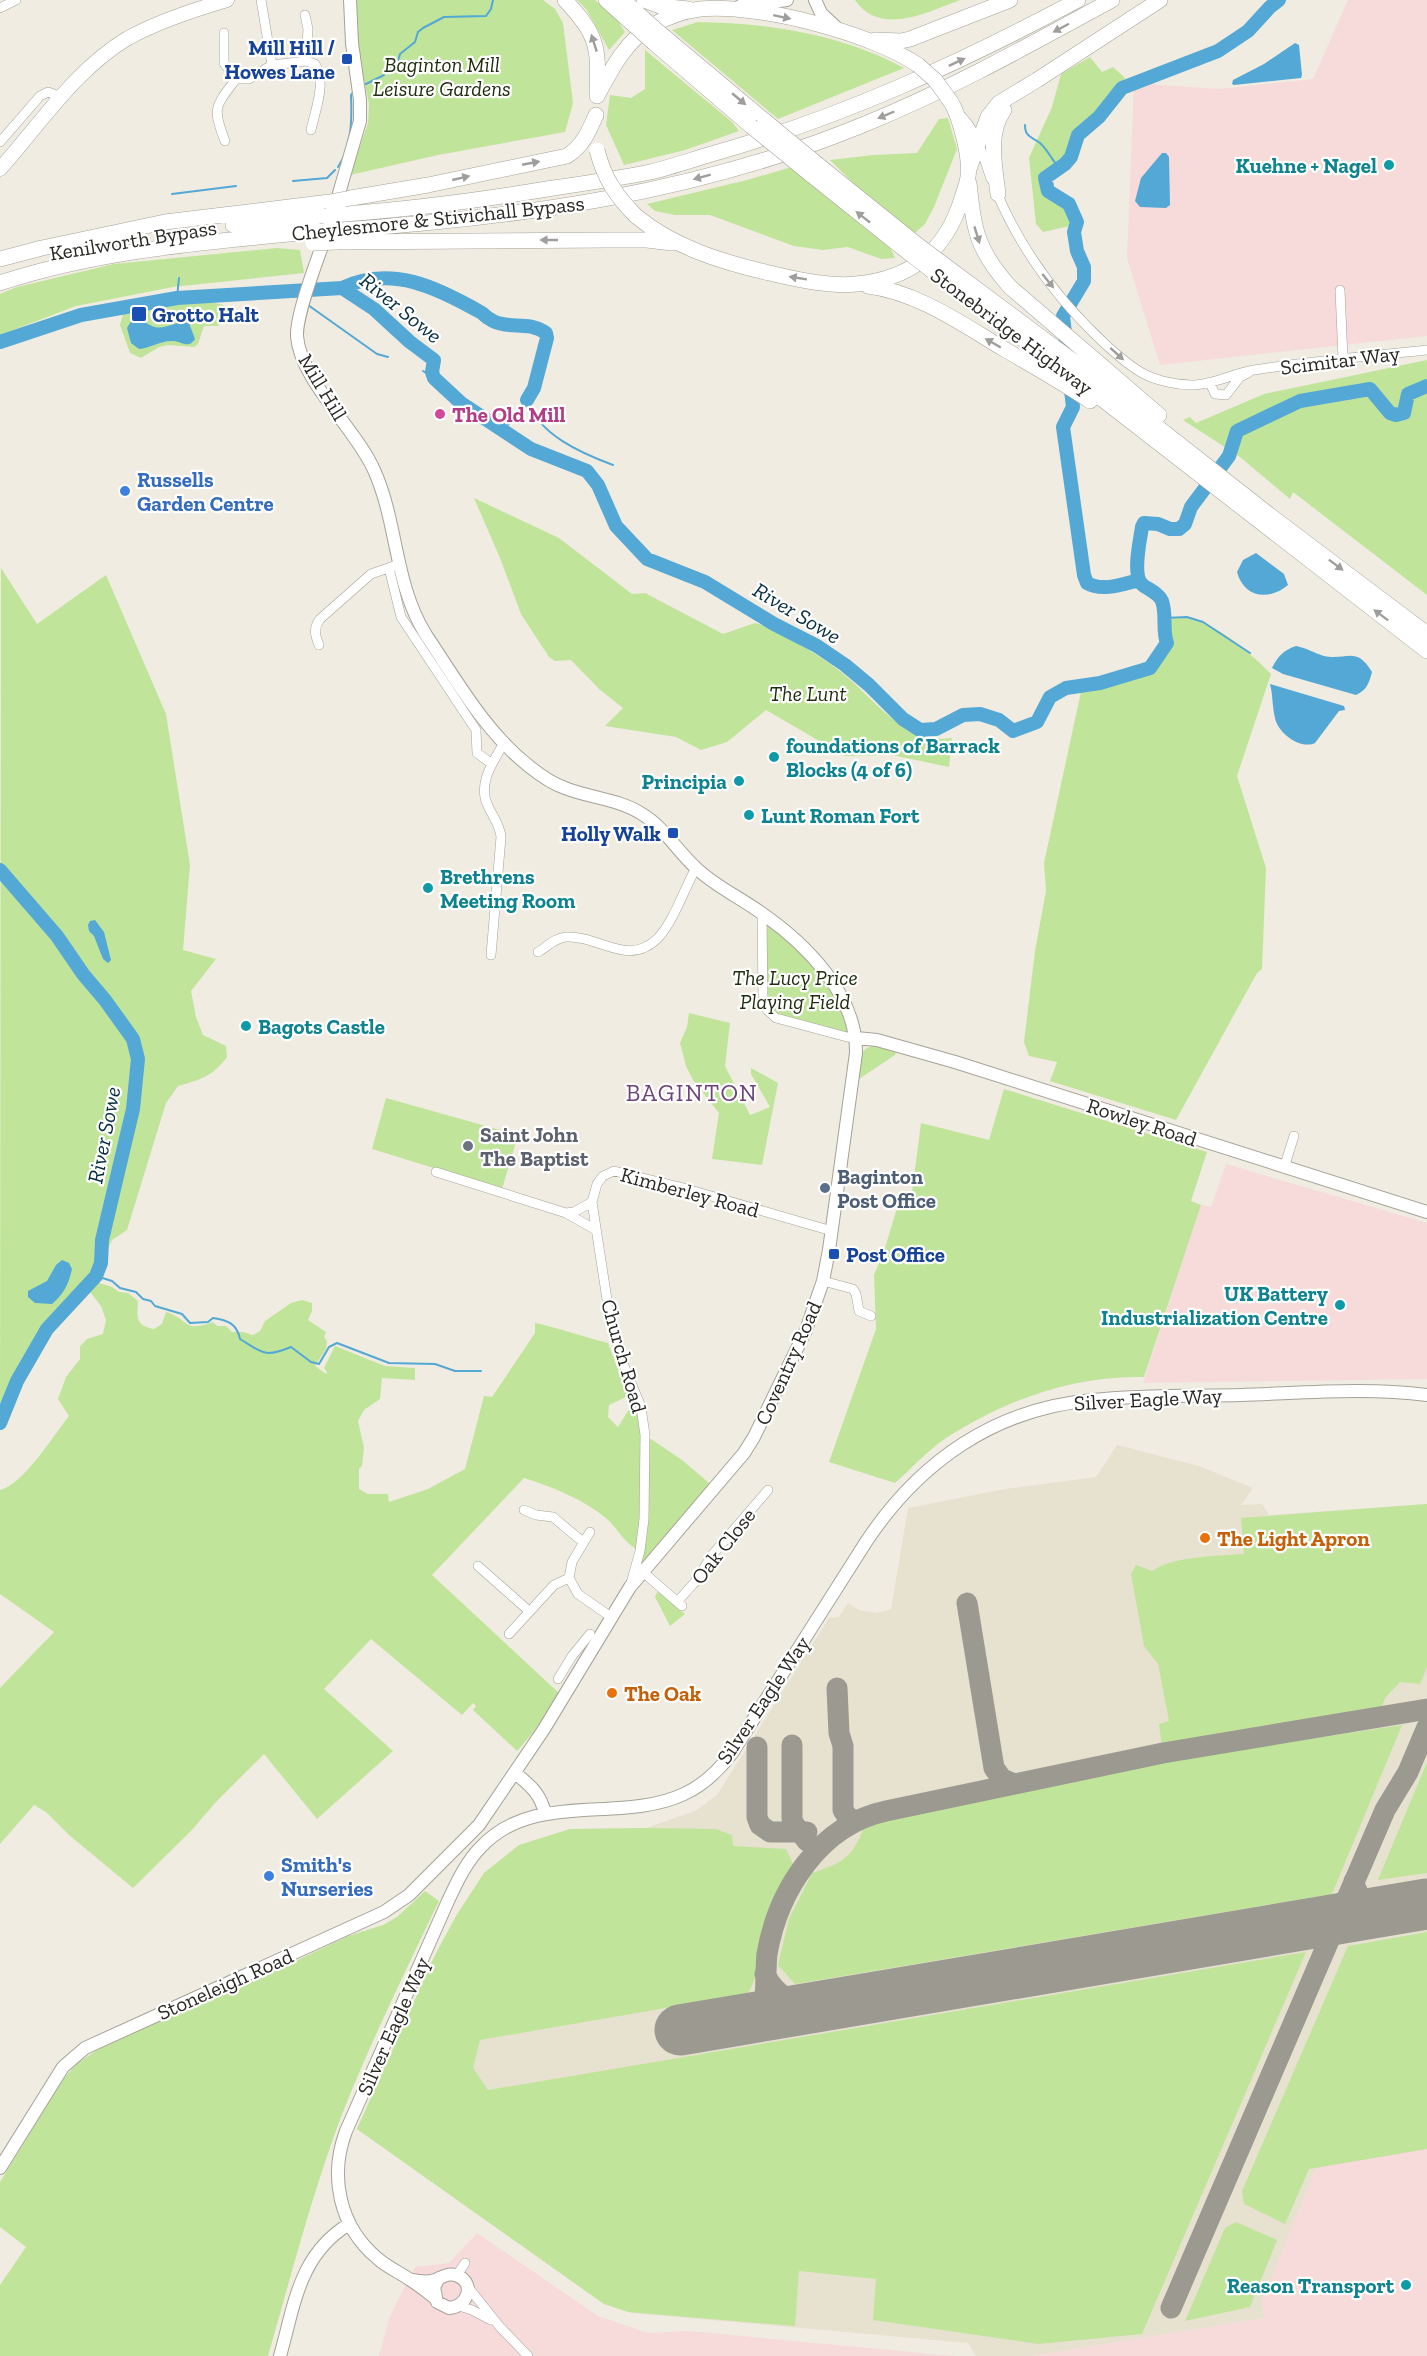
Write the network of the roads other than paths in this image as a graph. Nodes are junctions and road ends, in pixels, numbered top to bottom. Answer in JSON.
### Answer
{"nodes":[{"id":1,"x":15,"y":0,"type":"edge"},
{"id":2,"x":227,"y":0,"type":"edge"},
{"id":3,"x":261,"y":0,"type":"edge"},
{"id":4,"x":350,"y":0,"type":"edge"},
{"id":5,"x":565,"y":0,"type":"edge"},
{"id":6,"x":606,"y":0,"type":"edge"},
{"id":7,"x":623,"y":0,"type":"edge"},
{"id":8,"x":644,"y":0,"type":"edge"},
{"id":9,"x":787,"y":0,"type":"edge"},
{"id":10,"x":814,"y":0,"type":"edge"},
{"id":11,"x":1010,"y":0,"type":"edge"},
{"id":12,"x":1078,"y":0,"type":"edge"},
{"id":13,"x":1112,"y":0,"type":"edge"},
{"id":14,"x":1160,"y":0,"type":"edge"},
{"id":15,"x":207,"y":3,"type":"edge"},
{"id":16,"x":2,"y":5,"type":"edge"},
{"id":17,"x":724,"y":8,"type":"junction"},
{"id":18,"x":693,"y":10,"type":"junction"},
{"id":19,"x":305,"y":15,"type":"dead end"},
{"id":20,"x":640,"y":23,"type":"junction"},
{"id":21,"x":224,"y":33,"type":"dead end"},
{"id":22,"x":850,"y":35,"type":"junction"},
{"id":23,"x":306,"y":61,"type":"junction"},
{"id":24,"x":272,"y":65,"type":"junction"},
{"id":25,"x":236,"y":79,"type":"junction"},
{"id":26,"x":1015,"y":92,"type":"junction"},
{"id":27,"x":597,"y":96,"type":"junction"},
{"id":28,"x":61,"y":97,"type":"junction"},
{"id":29,"x":954,"y":107,"type":"junction"},
{"id":30,"x":596,"y":115,"type":"junction"},
{"id":31,"x":311,"y":130,"type":"dead end"},
{"id":32,"x":225,"y":141,"type":"dead end"},
{"id":33,"x":0,"y":142,"type":"edge"},
{"id":34,"x":979,"y":145,"type":"junction"},
{"id":35,"x":0,"y":169,"type":"edge"},
{"id":36,"x":968,"y":173,"type":"junction"},
{"id":37,"x":998,"y":194,"type":"junction"},
{"id":38,"x":348,"y":206,"type":"junction"},
{"id":39,"x":328,"y":209,"type":"junction"},
{"id":40,"x":257,"y":222,"type":"joint"},
{"id":41,"x":338,"y":236,"type":"junction"},
{"id":42,"x":192,"y":244,"type":"joint"},
{"id":43,"x":677,"y":244,"type":"junction"},
{"id":44,"x":3,"y":263,"type":"edge"},
{"id":45,"x":934,"y":265,"type":"junction"},
{"id":46,"x":0,"y":283,"type":"edge"},
{"id":47,"x":856,"y":284,"type":"junction"},
{"id":48,"x":1340,"y":290,"type":"dead end"},
{"id":49,"x":1427,"y":350,"type":"edge"},
{"id":50,"x":1343,"y":359,"type":"junction"},
{"id":51,"x":1252,"y":370,"type":"junction"},
{"id":52,"x":1062,"y":376,"type":"junction"},
{"id":53,"x":1210,"y":383,"type":"junction"},
{"id":54,"x":1200,"y":467,"type":"junction"},
{"id":55,"x":1230,"y":485,"type":"junction"},
{"id":56,"x":394,"y":566,"type":"junction"},
{"id":57,"x":1427,"y":634,"type":"edge"},
{"id":58,"x":319,"y":645,"type":"dead end"},
{"id":59,"x":1427,"y":651,"type":"edge"},
{"id":60,"x":504,"y":743,"type":"junction"},
{"id":61,"x":492,"y":764,"type":"junction"},
{"id":62,"x":696,"y":868,"type":"junction"},
{"id":63,"x":762,"y":913,"type":"junction"},
{"id":64,"x":538,"y":952,"type":"dead end"},
{"id":65,"x":491,"y":955,"type":"dead end"},
{"id":66,"x":856,"y":1038,"type":"junction"},
{"id":67,"x":1294,"y":1136,"type":"dead end"},
{"id":68,"x":1284,"y":1168,"type":"junction"},
{"id":69,"x":436,"y":1172,"type":"dead end"},
{"id":70,"x":592,"y":1202,"type":"junction"},
{"id":71,"x":1427,"y":1212,"type":"edge"},
{"id":72,"x":566,"y":1213,"type":"junction"},
{"id":73,"x":596,"y":1230,"type":"junction"},
{"id":74,"x":832,"y":1231,"type":"junction"},
{"id":75,"x":823,"y":1281,"type":"junction"},
{"id":76,"x":871,"y":1316,"type":"dead end"},
{"id":77,"x":1427,"y":1395,"type":"edge"},
{"id":78,"x":768,"y":1490,"type":"dead end"},
{"id":79,"x":524,"y":1510,"type":"dead end"},
{"id":80,"x":590,"y":1532,"type":"dead end"},
{"id":81,"x":583,"y":1542,"type":"junction"},
{"id":82,"x":478,"y":1566,"type":"dead end"},
{"id":83,"x":643,"y":1572,"type":"junction"},
{"id":84,"x":568,"y":1578,"type":"junction"},
{"id":85,"x":630,"y":1587,"type":"junction"},
{"id":86,"x":529,"y":1611,"type":"junction"},
{"id":87,"x":611,"y":1617,"type":"junction"},
{"id":88,"x":509,"y":1634,"type":"dead end"},
{"id":89,"x":590,"y":1634,"type":"dead end"},
{"id":90,"x":569,"y":1663,"type":"junction"},
{"id":91,"x":580,"y":1671,"type":"junction"},
{"id":92,"x":558,"y":1679,"type":"dead end"},
{"id":93,"x":515,"y":1773,"type":"junction"},
{"id":94,"x":545,"y":1814,"type":"junction"},
{"id":95,"x":479,"y":1825,"type":"joint"},
{"id":96,"x":0,"y":2168,"type":"edge"},
{"id":97,"x":349,"y":2224,"type":"junction"},
{"id":98,"x":465,"y":2263,"type":"dead end"},
{"id":99,"x":457,"y":2275,"type":"junction"},
{"id":100,"x":440,"y":2278,"type":"junction"},
{"id":101,"x":412,"y":2280,"type":"junction"},
{"id":102,"x":468,"y":2287,"type":"junction"},
{"id":103,"x":435,"y":2298,"type":"junction"},
{"id":104,"x":459,"y":2306,"type":"junction"},
{"id":105,"x":500,"y":2327,"type":"junction"},
{"id":106,"x":280,"y":2356,"type":"edge"},
{"id":107,"x":528,"y":2356,"type":"edge"}],
"edges":[{"from":1,"to":16,"type":"street"},
{"from":2,"to":15,"type":"main road"},
{"from":3,"to":24,"type":"street"},
{"from":4,"to":56,"type":"street","name":"Mill Hill"},
{"from":27,"to":5,"type":"highway","one_way":true},
{"from":6,"to":20,"type":"highway","name":"Stonebridge Highway"},
{"from":7,"to":20,"type":"highway","name":"Stonebridge Highway"},
{"from":8,"to":18,"type":"highway"},
{"from":9,"to":17,"type":"street"},
{"from":10,"to":22,"type":"street"},
{"from":11,"to":22,"type":"highway"},
{"from":38,"to":12,"type":"highway","name":"Cheylesmore & Stivichall Bypass","one_way":true},
{"from":13,"to":41,"type":"highway","name":"Cheylesmore & Stivichall Bypass","one_way":true},
{"from":14,"to":26,"type":"highway"},
{"from":15,"to":28,"type":"main road"},
{"from":17,"to":18,"type":"highway"},
{"from":17,"to":22,"type":"highway","one_way":true},
{"from":18,"to":27,"type":"highway"},
{"from":19,"to":23,"type":"street"},
{"from":20,"to":45,"type":"highway","name":"Stonebridge Highway","bridge":true},
{"from":21,"to":25,"type":"street"},
{"from":22,"to":29,"type":"highway","bridge":true},
{"from":23,"to":24,"type":"street"},
{"from":23,"to":31,"type":"street"},
{"from":24,"to":25,"type":"street"},
{"from":25,"to":32,"type":"street"},
{"from":26,"to":34,"type":"highway"},
{"from":26,"to":37,"type":"highway"},
{"from":27,"to":30,"type":"highway"},
{"from":28,"to":33,"type":"street"},
{"from":28,"to":35,"type":"main road"},
{"from":29,"to":34,"type":"street","name":"Scimitar Way"},
{"from":29,"to":36,"type":"highway"},
{"from":38,"to":30,"type":"highway","one_way":true},
{"from":30,"to":43,"type":"highway","bridge":true},
{"from":34,"to":36,"type":"highway"},
{"from":34,"to":37,"type":"street","name":"Scimitar Way"},
{"from":36,"to":47,"type":"highway"},
{"from":36,"to":54,"type":"highway","one_way":true},
{"from":37,"to":53,"type":"street","name":"Scimitar Way","one_way":true},
{"from":38,"to":39,"type":"highway","name":"Cheylesmore & Stivichall Bypass","bridge":true},
{"from":39,"to":40,"type":"highway","name":"Cheylesmore & Stivichall Bypass"},
{"from":39,"to":44,"type":"highway"},
{"from":40,"to":44,"type":"highway","name":"Kenilworth Bypass"},
{"from":41,"to":42,"type":"highway","name":"Cheylesmore & Stivichall Bypass","bridge":true},
{"from":43,"to":41,"type":"highway","one_way":true},
{"from":42,"to":46,"type":"highway","name":"Kenilworth Bypass"},
{"from":47,"to":43,"type":"highway","one_way":true},
{"from":45,"to":52,"type":"highway","name":"Stonebridge Highway"},
{"from":45,"to":54,"type":"highway","name":"Stonebridge Highway"},
{"from":52,"to":47,"type":"highway","one_way":true},
{"from":48,"to":50,"type":"street"},
{"from":49,"to":50,"type":"street","name":"Scimitar Way"},
{"from":50,"to":51,"type":"street","name":"Scimitar Way"},
{"from":51,"to":53,"type":"street","name":"Scimitar Way"},
{"from":51,"to":53,"type":"street","name":"Scimitar Way"},
{"from":52,"to":54,"type":"highway","name":"Stonebridge Highway"},
{"from":54,"to":55,"type":"highway","name":"Stonebridge Highway"},
{"from":55,"to":57,"type":"highway","name":"Stonebridge Highway","one_way":true},
{"from":59,"to":55,"type":"highway","name":"Stonebridge Highway","one_way":true},
{"from":56,"to":58,"type":"street"},
{"from":56,"to":60,"type":"street","name":"Mill Hill"},
{"from":56,"to":61,"type":"street","name":"Mill Hill"},
{"from":60,"to":61,"type":"street"},
{"from":60,"to":62,"type":"street","name":"Coventry Road"},
{"from":61,"to":65,"type":"street"},
{"from":62,"to":63,"type":"street","name":"Coventry Road"},
{"from":62,"to":64,"type":"street"},
{"from":63,"to":66,"type":"street","name":"Coventry Road"},
{"from":63,"to":66,"type":"street"},
{"from":66,"to":68,"type":"street","name":"Rowley Road"},
{"from":66,"to":74,"type":"street","name":"Coventry Road"},
{"from":67,"to":68,"type":"street"},
{"from":68,"to":71,"type":"street","name":"Rowley Road"},
{"from":69,"to":72,"type":"street"},
{"from":70,"to":72,"type":"street"},
{"from":70,"to":73,"type":"street","name":"Kimberley Road"},
{"from":70,"to":74,"type":"street","name":"Kimberley Road"},
{"from":72,"to":73,"type":"street"},
{"from":73,"to":85,"type":"street","name":"Church Road"},
{"from":74,"to":75,"type":"street","name":"Coventry Road"},
{"from":75,"to":76,"type":"street"},
{"from":75,"to":83,"type":"street","name":"Coventry Road"},
{"from":77,"to":94,"type":"street","name":"Silver Eagle Way"},
{"from":78,"to":83,"type":"street","name":"Oak Close"},
{"from":79,"to":81,"type":"street"},
{"from":80,"to":81,"type":"street"},
{"from":81,"to":84,"type":"street"},
{"from":82,"to":86,"type":"street"},
{"from":83,"to":85,"type":"street","name":"Coventry Road"},
{"from":84,"to":86,"type":"street"},
{"from":84,"to":87,"type":"street"},
{"from":85,"to":87,"type":"street","name":"Coventry Road"},
{"from":86,"to":88,"type":"street"},
{"from":87,"to":91,"type":"street","name":"Coventry Road"},
{"from":89,"to":90,"type":"street"},
{"from":90,"to":91,"type":"street"},
{"from":90,"to":92,"type":"street"},
{"from":91,"to":93,"type":"street","name":"Coventry Road"},
{"from":93,"to":94,"type":"street"},
{"from":93,"to":95,"type":"street","name":"Coventry Road"},
{"from":94,"to":97,"type":"street","name":"Silver Eagle Way"},
{"from":95,"to":96,"type":"street","name":"Stoneleigh Road"},
{"from":97,"to":101,"type":"street","name":"Silver Eagle Way"},
{"from":97,"to":106,"type":"street"},
{"from":98,"to":99,"type":"street"},
{"from":99,"to":100,"type":"street"},
{"from":99,"to":102,"type":"street"},
{"from":100,"to":101,"type":"street"},
{"from":100,"to":103,"type":"street"},
{"from":101,"to":103,"type":"street","name":"Silver Eagle Way"},
{"from":102,"to":104,"type":"street"},
{"from":102,"to":105,"type":"street"},
{"from":103,"to":104,"type":"street"},
{"from":104,"to":105,"type":"street"},
{"from":105,"to":107,"type":"street"}]}
